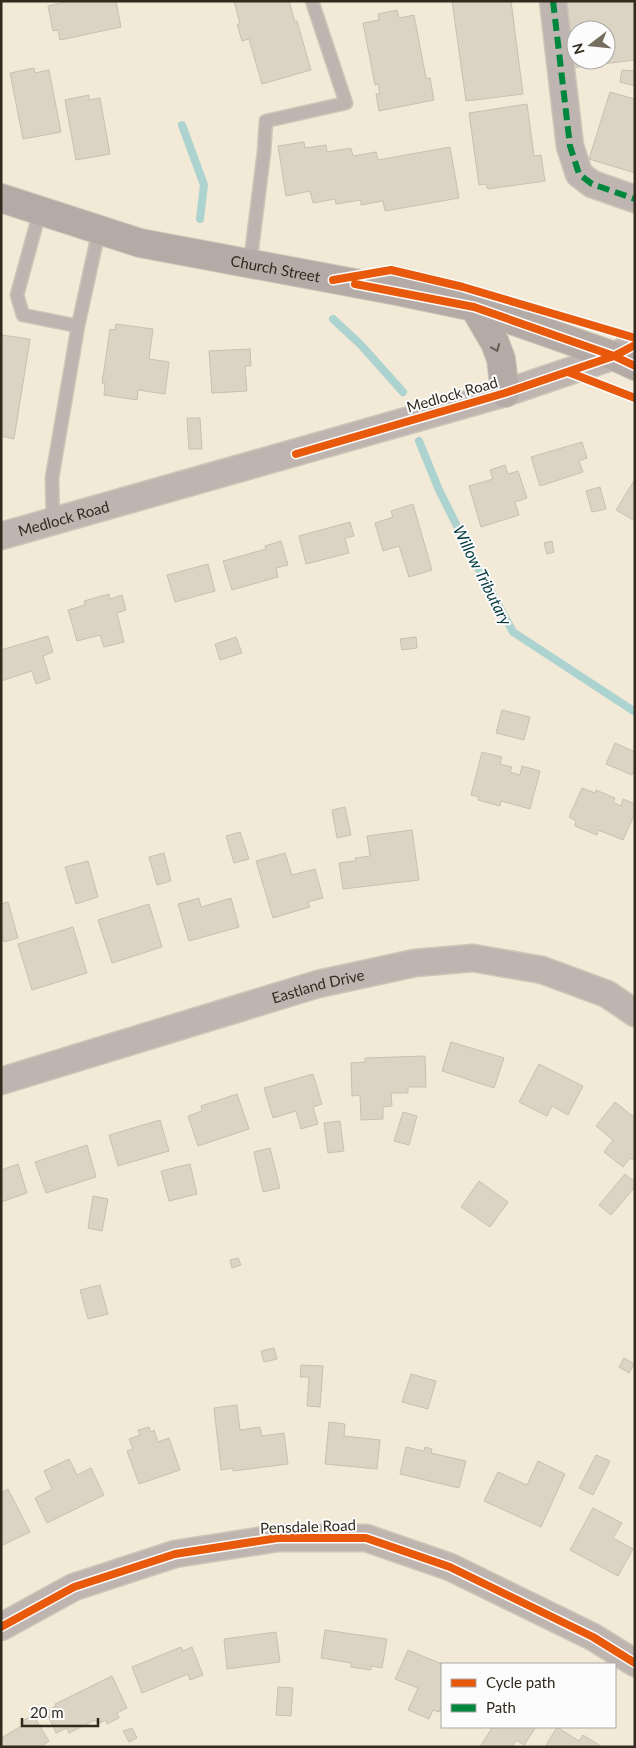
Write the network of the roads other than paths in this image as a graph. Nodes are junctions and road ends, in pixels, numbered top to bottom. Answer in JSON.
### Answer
{"nodes":[{"id":1,"x":312,"y":1,"type":"edge"},
{"id":2,"x":553,"y":1,"type":"edge"},
{"id":3,"x":1,"y":198,"type":"edge"},
{"id":4,"x":635,"y":199,"type":"edge"},
{"id":5,"x":40,"y":211,"type":"junction"},
{"id":6,"x":99,"y":230,"type":"junction"},
{"id":7,"x":250,"y":264,"type":"junction"},
{"id":8,"x":474,"y":306,"type":"junction"},
{"id":9,"x":78,"y":326,"type":"junction"},
{"id":10,"x":628,"y":356,"type":"edge"},
{"id":11,"x":505,"y":394,"type":"junction"},
{"id":12,"x":53,"y":522,"type":"junction"},
{"id":13,"x":1,"y":536,"type":"edge"},
{"id":14,"x":635,"y":1013,"type":"edge"},
{"id":15,"x":1,"y":1081,"type":"edge"},
{"id":16,"x":1,"y":1627,"type":"edge"},
{"id":17,"x":635,"y":1663,"type":"edge"}],
"edges":[{"from":1,"to":7,"type":"lane"},
{"from":2,"to":4,"type":"street"},
{"from":3,"to":5,"type":"main road","name":"Church Street"},
{"from":5,"to":6,"type":"main road","name":"Church Street"},
{"from":5,"to":9,"type":"lane"},
{"from":6,"to":7,"type":"main road","name":"Church Street"},
{"from":6,"to":9,"type":"lane"},
{"from":7,"to":8,"type":"main road","name":"Church Street"},
{"from":8,"to":10,"type":"main road","name":"Church Street"},
{"from":8,"to":11,"type":"main road","one_way":true},
{"from":9,"to":12,"type":"lane"},
{"from":10,"to":11,"type":"street","name":"Medlock Road"},
{"from":11,"to":12,"type":"street","name":"Medlock Road"},
{"from":12,"to":13,"type":"street","name":"Medlock Road"},
{"from":14,"to":15,"type":"street","name":"Eastland Drive"},
{"from":16,"to":17,"type":"street","name":"Pensdale Road"}]}
